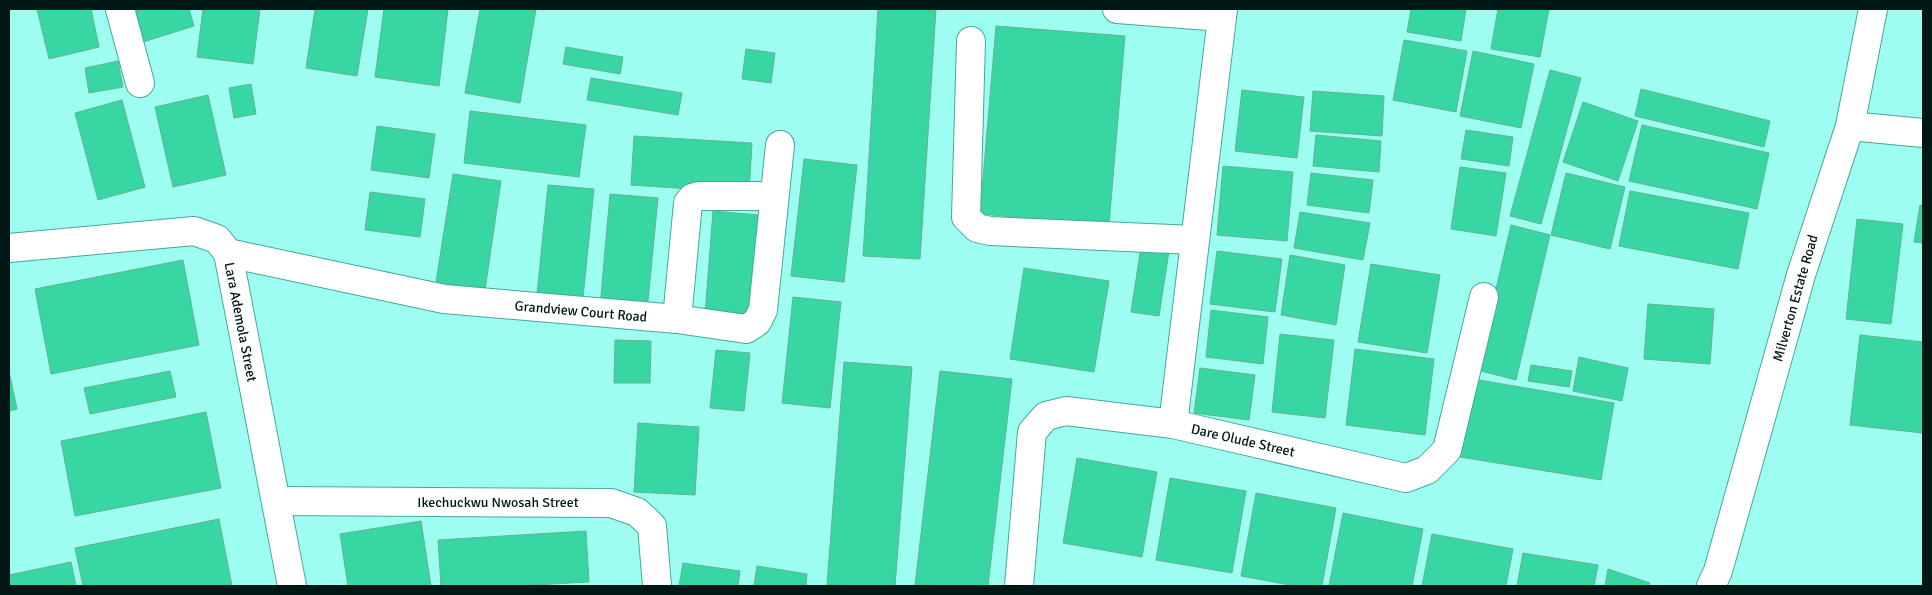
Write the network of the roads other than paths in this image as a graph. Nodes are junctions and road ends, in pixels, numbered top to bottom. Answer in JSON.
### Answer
{"nodes":[{"id":1,"x":120,"y":9,"type":"edge"},
{"id":2,"x":1117,"y":9,"type":"edge"},
{"id":3,"x":1873,"y":9,"type":"edge"},
{"id":4,"x":1223,"y":13,"type":"edge"},
{"id":5,"x":972,"y":41,"type":"dead end"},
{"id":6,"x":140,"y":83,"type":"dead end"},
{"id":7,"x":1850,"y":126,"type":"junction"},
{"id":8,"x":1923,"y":133,"type":"edge"},
{"id":9,"x":780,"y":145,"type":"dead end"},
{"id":10,"x":774,"y":196,"type":"junction"},
{"id":11,"x":1195,"y":240,"type":"junction"},
{"id":12,"x":9,"y":248,"type":"edge"},
{"id":13,"x":228,"y":253,"type":"junction"},
{"id":14,"x":1484,"y":297,"type":"dead end"},
{"id":15,"x":677,"y":319,"type":"junction"},
{"id":16,"x":1173,"y":424,"type":"junction"},
{"id":17,"x":276,"y":501,"type":"junction"},
{"id":18,"x":292,"y":586,"type":"edge"},
{"id":19,"x":657,"y":586,"type":"edge"},
{"id":20,"x":1019,"y":586,"type":"edge"},
{"id":21,"x":1711,"y":586,"type":"edge"}],
"edges":[{"from":1,"to":6,"type":"street"},
{"from":2,"to":4,"type":"street"},
{"from":3,"to":7,"type":"street","name":"Milverton Estate Road"},
{"from":4,"to":11,"type":"street"},
{"from":5,"to":11,"type":"street"},
{"from":7,"to":8,"type":"street"},
{"from":7,"to":21,"type":"street","name":"Milverton Estate Road"},
{"from":9,"to":10,"type":"street","name":"Grandview Court Road"},
{"from":10,"to":15,"type":"street"},
{"from":10,"to":15,"type":"street","name":"Grandview Court Road"},
{"from":11,"to":16,"type":"street"},
{"from":12,"to":13,"type":"street","name":"Lara Ademola Street"},
{"from":13,"to":15,"type":"street","name":"Grandview Court Road"},
{"from":13,"to":17,"type":"street","name":"Lara Ademola Street"},
{"from":14,"to":16,"type":"street","name":"Dare Olude Street"},
{"from":16,"to":20,"type":"street","name":"Dare Olude Street"},
{"from":17,"to":18,"type":"street","name":"Lara Ademola Street"},
{"from":17,"to":19,"type":"street","name":"Ikechuckwu Nwosah Street"}]}
